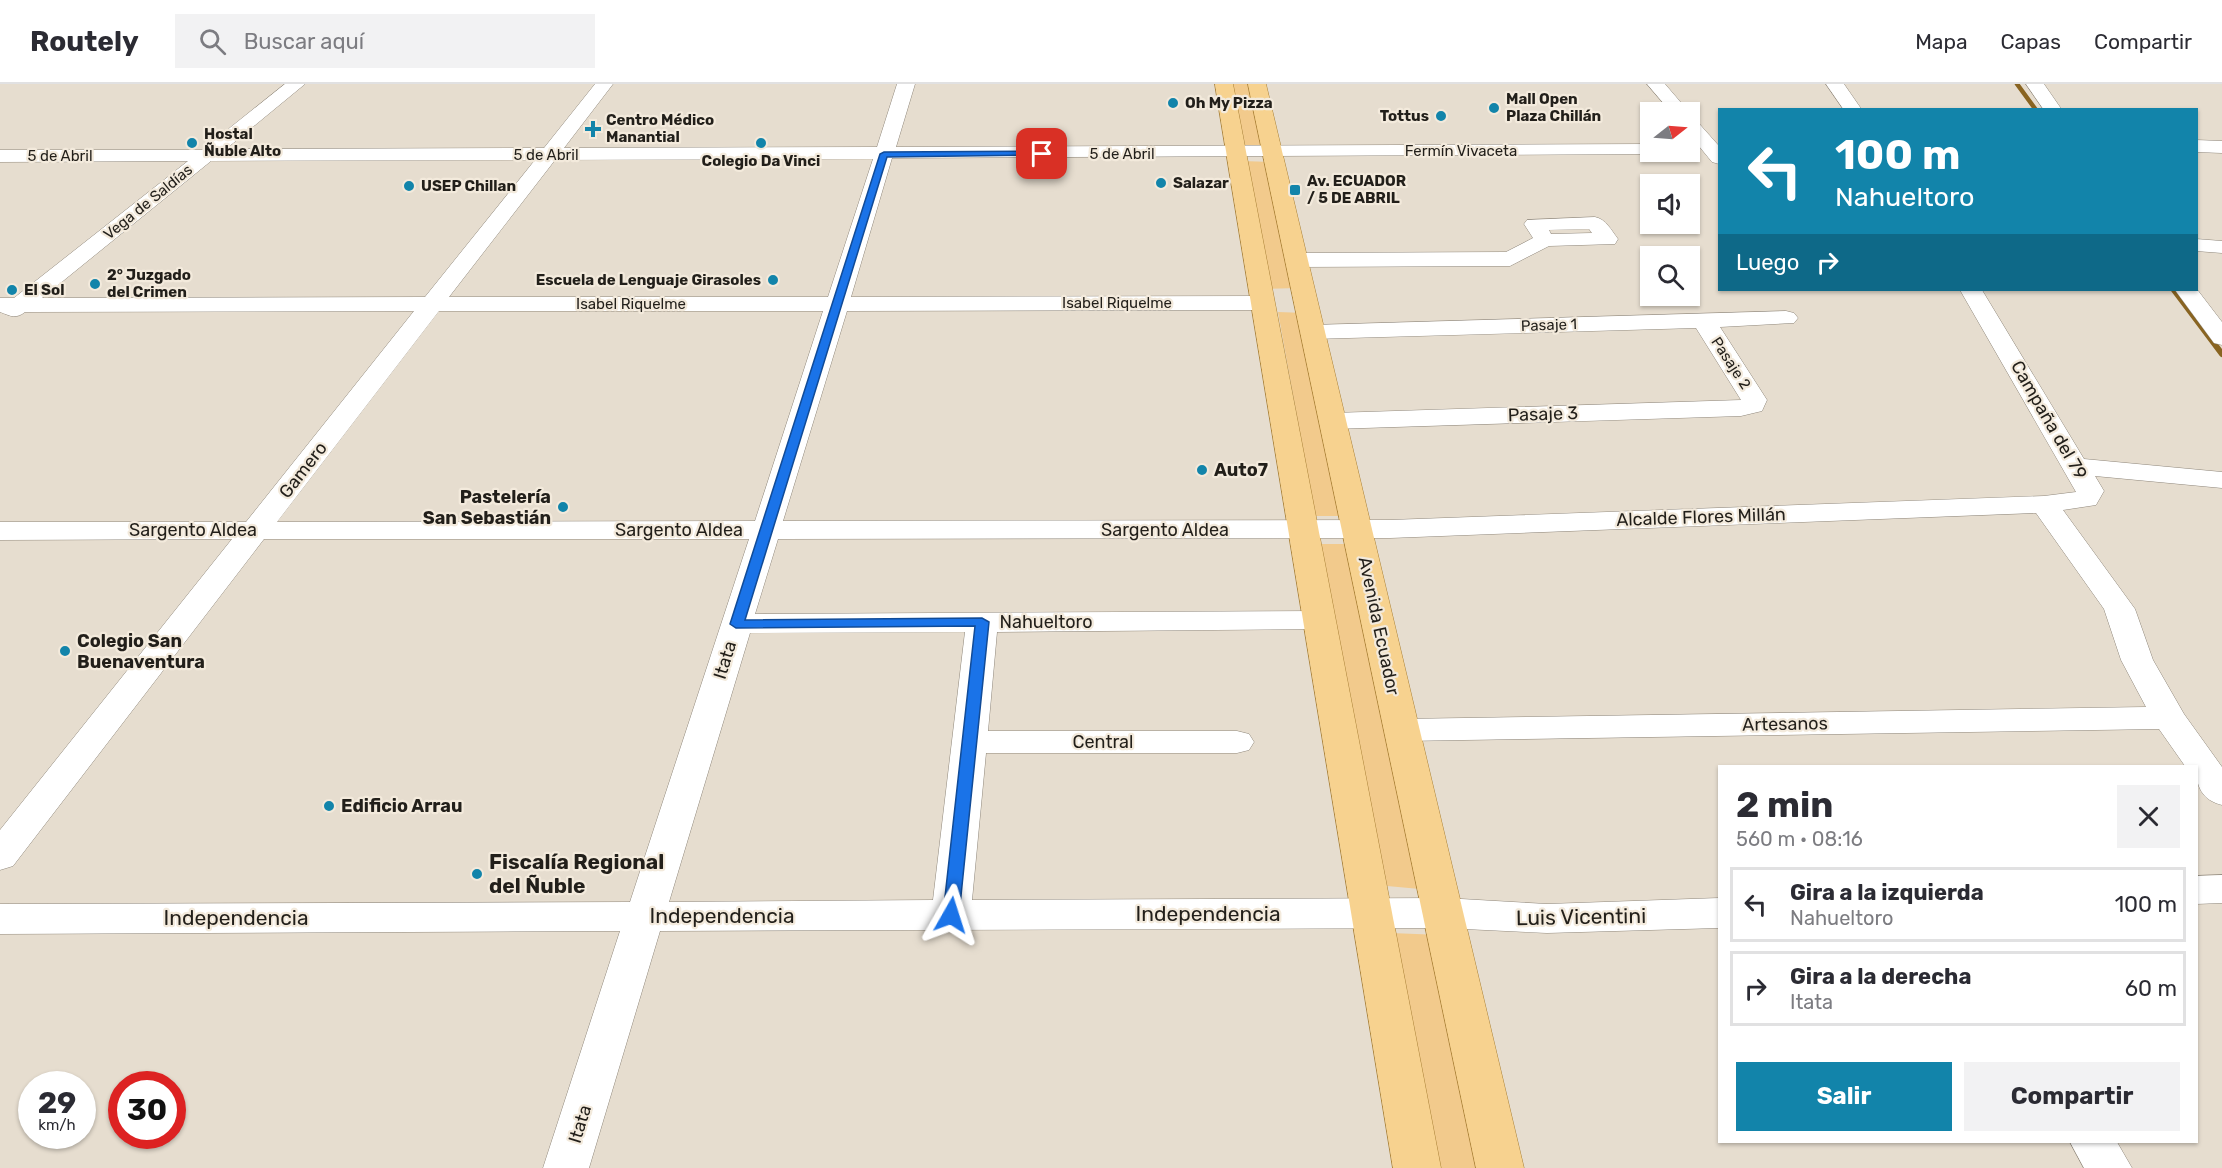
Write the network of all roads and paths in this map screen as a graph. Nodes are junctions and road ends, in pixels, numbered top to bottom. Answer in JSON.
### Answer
{"nodes":[{"id":1,"x":296,"y":84,"type":"edge"},
{"id":2,"x":604,"y":84,"type":"edge"},
{"id":3,"x":906,"y":84,"type":"edge"},
{"id":4,"x":1224,"y":84,"type":"edge"},
{"id":5,"x":1257,"y":84,"type":"edge"},
{"id":6,"x":1656,"y":84,"type":"edge"},
{"id":7,"x":1836,"y":84,"type":"edge"},
{"id":8,"x":2035,"y":84,"type":"edge"},
{"id":9,"x":1671,"y":102,"type":"edge"},
{"id":10,"x":1852,"y":108,"type":"edge"},
{"id":11,"x":2052,"y":108,"type":"edge"},
{"id":12,"x":1700,"y":135,"type":"edge"},
{"id":13,"x":2198,"y":146,"type":"edge"},
{"id":14,"x":2222,"y":147,"type":"edge"},
{"id":15,"x":1640,"y":150,"type":"edge"},
{"id":16,"x":1272,"y":151,"type":"junction"},
{"id":17,"x":1700,"y":151,"type":"edge"},
{"id":18,"x":1236,"y":153,"type":"junction"},
{"id":19,"x":1717,"y":153,"type":"edge"},
{"id":20,"x":884,"y":154,"type":"junction"},
{"id":21,"x":207,"y":155,"type":"junction"},
{"id":22,"x":549,"y":155,"type":"junction"},
{"id":23,"x":0,"y":156,"type":"edge"},
{"id":24,"x":1545,"y":240,"type":"dead end"},
{"id":25,"x":2198,"y":245,"type":"edge"},
{"id":26,"x":2222,"y":248,"type":"edge"},
{"id":27,"x":1300,"y":274,"type":"junction"},
{"id":28,"x":1972,"y":291,"type":"edge"},
{"id":29,"x":2187,"y":291,"type":"edge"},
{"id":30,"x":1262,"y":297,"type":"junction"},
{"id":31,"x":433,"y":304,"type":"junction"},
{"id":32,"x":837,"y":304,"type":"junction"},
{"id":33,"x":10,"y":305,"type":"edge"},
{"id":34,"x":1786,"y":318,"type":"dead end"},
{"id":35,"x":0,"y":320,"type":"edge"},
{"id":36,"x":1704,"y":321,"type":"junction"},
{"id":37,"x":1313,"y":332,"type":"junction"},
{"id":38,"x":2222,"y":338,"type":"edge"},
{"id":39,"x":1753,"y":406,"type":"joint"},
{"id":40,"x":1333,"y":421,"type":"junction"},
{"id":41,"x":2076,"y":466,"type":"junction"},
{"id":42,"x":2222,"y":480,"type":"edge"},
{"id":43,"x":2044,"y":504,"type":"junction"},
{"id":44,"x":1358,"y":529,"type":"junction"},
{"id":45,"x":256,"y":530,"type":"junction"},
{"id":46,"x":766,"y":530,"type":"junction"},
{"id":47,"x":1302,"y":530,"type":"junction"},
{"id":48,"x":0,"y":531,"type":"edge"},
{"id":49,"x":1319,"y":620,"type":"junction"},
{"id":50,"x":982,"y":622,"type":"junction"},
{"id":51,"x":736,"y":624,"type":"junction"},
{"id":52,"x":2169,"y":718,"type":"junction"},
{"id":53,"x":1402,"y":730,"type":"junction"},
{"id":54,"x":969,"y":742,"type":"junction"},
{"id":55,"x":1237,"y":742,"type":"dead end"},
{"id":56,"x":2222,"y":793,"type":"edge"},
{"id":57,"x":0,"y":856,"type":"edge"},
{"id":58,"x":2222,"y":889,"type":"edge"},
{"id":59,"x":2198,"y":890,"type":"edge"},
{"id":60,"x":1444,"y":913,"type":"junction"},
{"id":61,"x":1718,"y":913,"type":"edge"},
{"id":62,"x":1373,"y":914,"type":"junction"},
{"id":63,"x":951,"y":915,"type":"junction"},
{"id":64,"x":645,"y":916,"type":"junction"},
{"id":65,"x":0,"y":919,"type":"edge"},
{"id":66,"x":2094,"y":1143,"type":"edge"},
{"id":67,"x":566,"y":1168,"type":"edge"},
{"id":68,"x":1416,"y":1168,"type":"edge"},
{"id":69,"x":1500,"y":1168,"type":"edge"},
{"id":70,"x":2109,"y":1168,"type":"edge"}],
"edges":[{"from":1,"to":21,"type":"street","name":"Vega de Saldías"},
{"from":2,"to":22,"type":"street","name":"Gamero"},
{"from":3,"to":20,"type":"street","name":"Itata"},
{"from":4,"to":18,"type":"main road"},
{"from":5,"to":16,"type":"main road","name":"Avenida Ecuador"},
{"from":6,"to":9,"type":"street"},
{"from":7,"to":10,"type":"street"},
{"from":8,"to":11,"type":"street"},
{"from":12,"to":19,"type":"street"},
{"from":13,"to":14,"type":"street"},
{"from":15,"to":16,"type":"street","name":"Fermín Vivaceta"},
{"from":16,"to":18,"type":"street","name":"5 de Abril"},
{"from":16,"to":27,"type":"main road","name":"Avenida Ecuador"},
{"from":17,"to":19,"type":"street"},
{"from":18,"to":20,"type":"street","name":"5 de Abril"},
{"from":18,"to":30,"type":"main road"},
{"from":20,"to":22,"type":"street","name":"5 de Abril"},
{"from":20,"to":32,"type":"street","name":"Itata"},
{"from":21,"to":22,"type":"street","name":"5 de Abril"},
{"from":21,"to":23,"type":"street","name":"5 de Abril"},
{"from":21,"to":33,"type":"street","name":"Vega de Saldías"},
{"from":22,"to":31,"type":"street","name":"Gamero"},
{"from":24,"to":27,"type":"street"},
{"from":25,"to":26,"type":"street"},
{"from":27,"to":30,"type":"main road"},
{"from":27,"to":37,"type":"main road","name":"Avenida Ecuador"},
{"from":28,"to":41,"type":"street","name":"Campaña del 79"},
{"from":29,"to":38,"type":"street"},
{"from":30,"to":32,"type":"street","name":"Isabel Riquelme"},
{"from":30,"to":47,"type":"main road"},
{"from":31,"to":32,"type":"street","name":"Isabel Riquelme"},
{"from":31,"to":33,"type":"street","name":"Isabel Riquelme"},
{"from":31,"to":45,"type":"street","name":"Gamero"},
{"from":32,"to":46,"type":"street","name":"Itata"},
{"from":33,"to":35,"type":"street","name":"Vega de Saldías"},
{"from":34,"to":36,"type":"street","name":"Pasaje 1"},
{"from":36,"to":37,"type":"street","name":"Pasaje 1"},
{"from":36,"to":39,"type":"street","name":"Pasaje 2"},
{"from":37,"to":40,"type":"main road","name":"Avenida Ecuador"},
{"from":39,"to":40,"type":"street","name":"Pasaje 3"},
{"from":40,"to":44,"type":"main road","name":"Avenida Ecuador"},
{"from":41,"to":42,"type":"street"},
{"from":41,"to":43,"type":"street","name":"Campaña del 79"},
{"from":43,"to":44,"type":"street","name":"Alcalde Flores Millán"},
{"from":43,"to":52,"type":"street"},
{"from":44,"to":47,"type":"street","name":"Sargento Aldea"},
{"from":44,"to":53,"type":"main road","name":"Avenida Ecuador"},
{"from":45,"to":46,"type":"street","name":"Sargento Aldea"},
{"from":45,"to":48,"type":"street","name":"Sargento Aldea"},
{"from":45,"to":57,"type":"street","name":"Gamero"},
{"from":46,"to":47,"type":"street","name":"Sargento Aldea"},
{"from":46,"to":51,"type":"street","name":"Itata"},
{"from":47,"to":49,"type":"main road"},
{"from":49,"to":50,"type":"street","name":"Nahueltoro"},
{"from":49,"to":62,"type":"main road"},
{"from":50,"to":51,"type":"street","name":"Nahueltoro"},
{"from":50,"to":54,"type":"street"},
{"from":51,"to":64,"type":"street","name":"Itata"},
{"from":52,"to":53,"type":"street","name":"Artesanos"},
{"from":52,"to":56,"type":"street"},
{"from":53,"to":60,"type":"main road","name":"Avenida Ecuador"},
{"from":54,"to":55,"type":"street","name":"Central"},
{"from":54,"to":63,"type":"street"},
{"from":58,"to":59,"type":"street"},
{"from":60,"to":61,"type":"street","name":"Luis Vicentini"},
{"from":60,"to":62,"type":"street","name":"Independencia"},
{"from":60,"to":69,"type":"main road","name":"Avenida Ecuador"},
{"from":62,"to":63,"type":"street","name":"Independencia"},
{"from":62,"to":68,"type":"main road"},
{"from":63,"to":64,"type":"street","name":"Independencia"},
{"from":64,"to":65,"type":"street","name":"Independencia"},
{"from":64,"to":67,"type":"street","name":"Itata"},
{"from":66,"to":70,"type":"street"}]}
